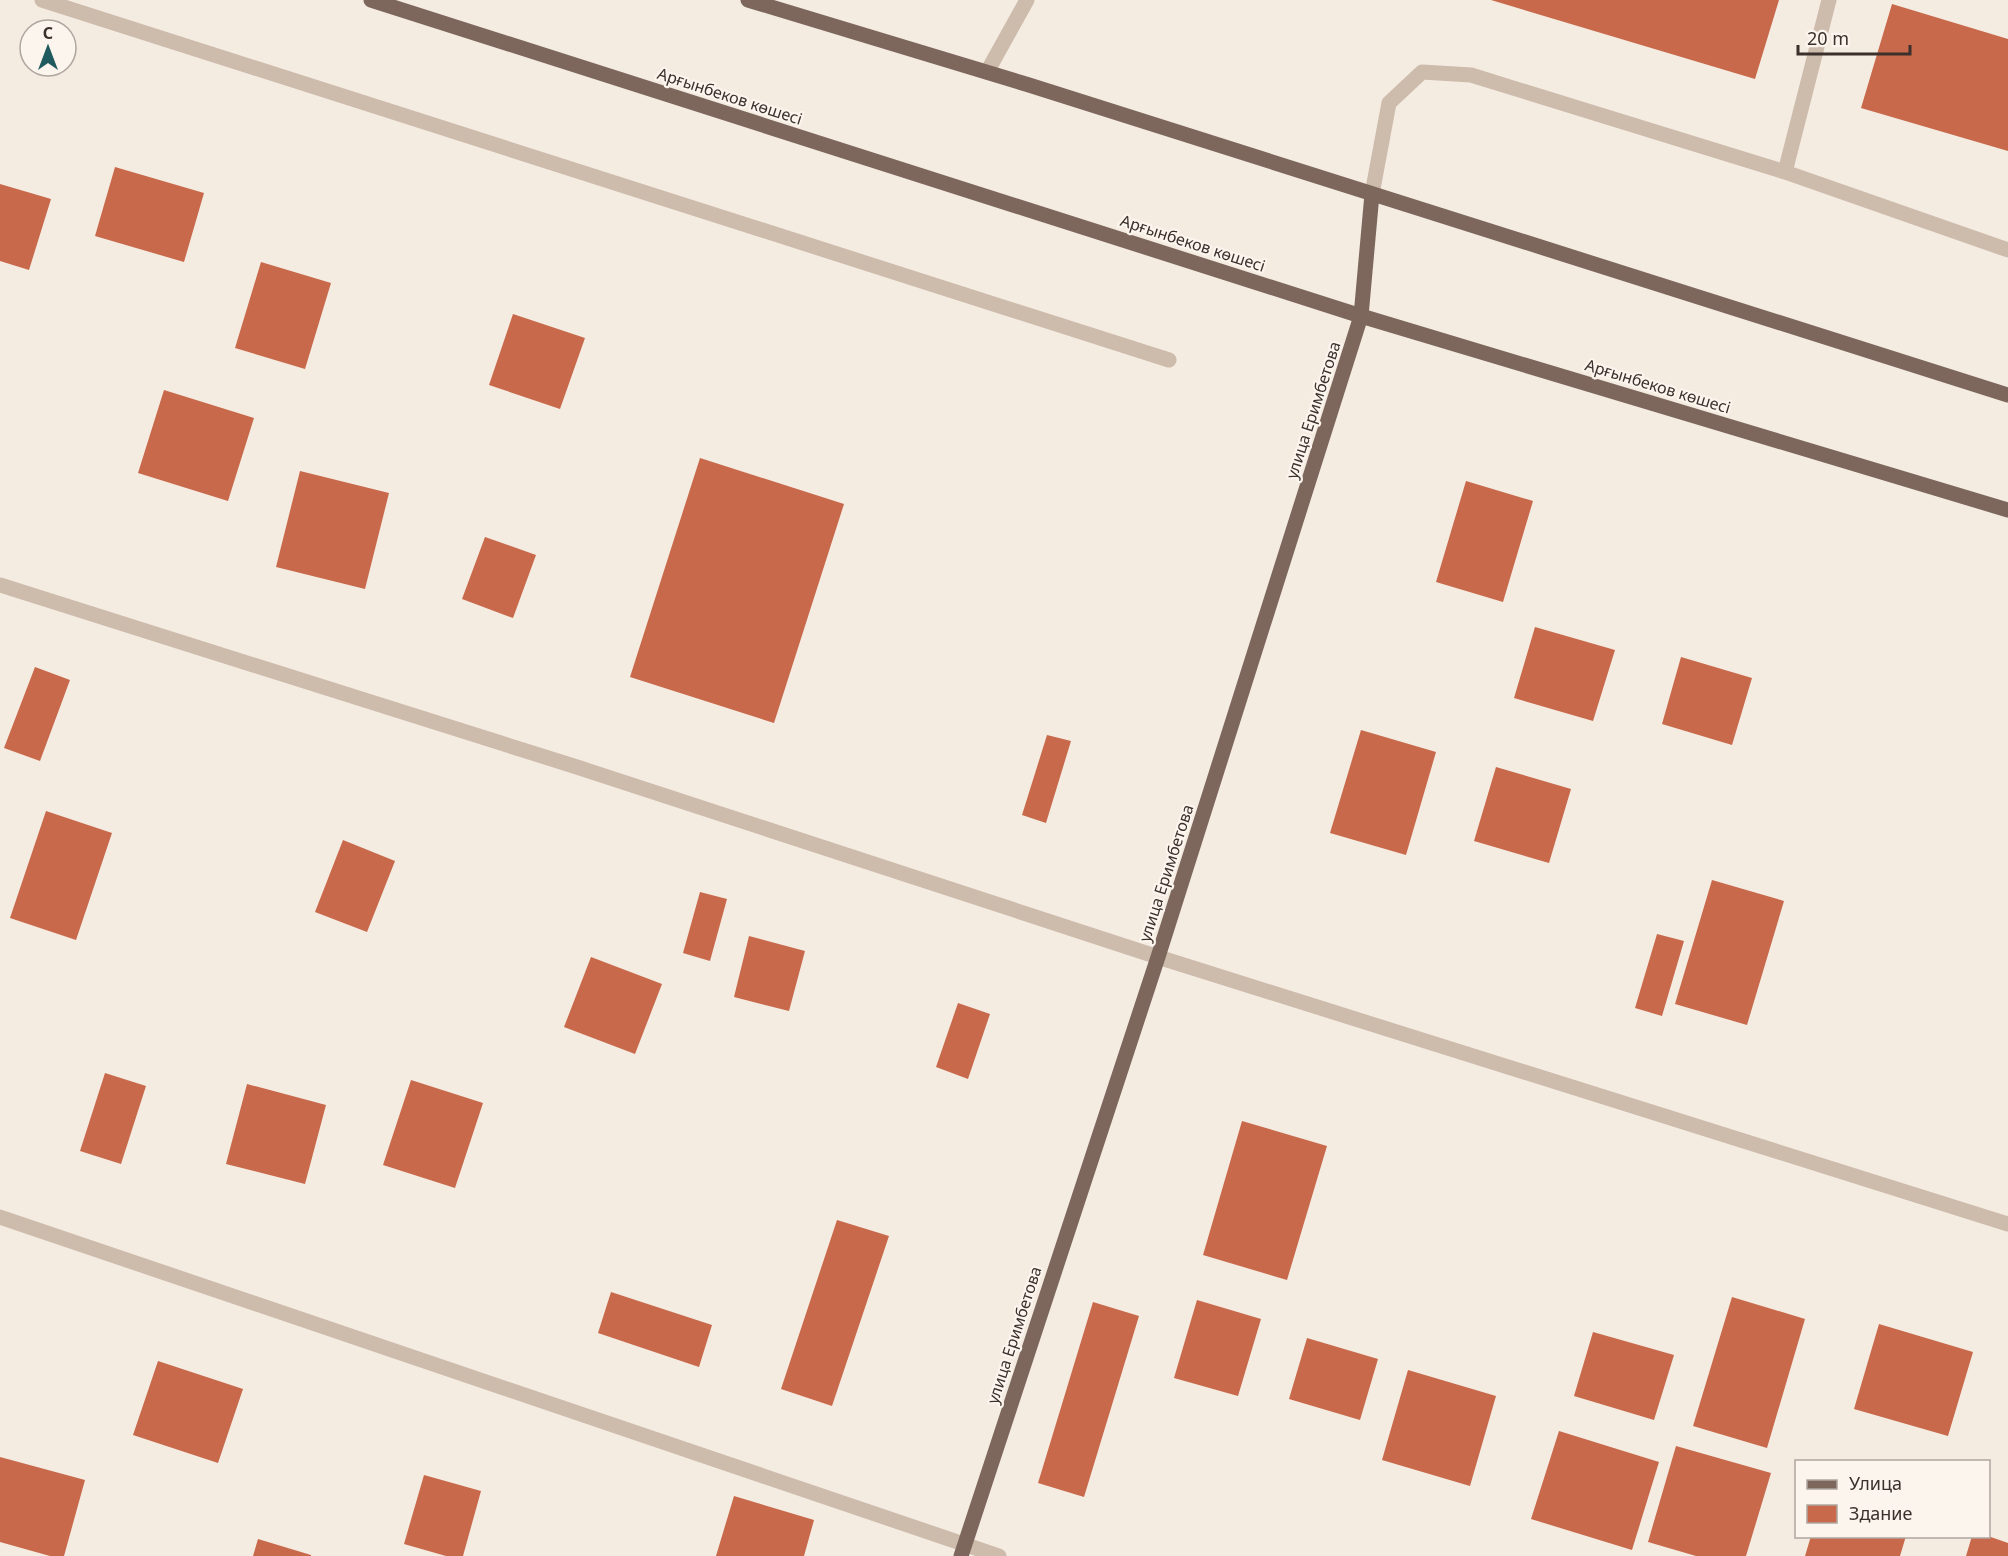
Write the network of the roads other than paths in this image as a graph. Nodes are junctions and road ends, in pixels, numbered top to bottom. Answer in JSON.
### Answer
{"nodes":[{"id":1,"x":42,"y":0,"type":"edge"},
{"id":2,"x":371,"y":0,"type":"edge"},
{"id":3,"x":748,"y":0,"type":"edge"},
{"id":4,"x":1027,"y":0,"type":"edge"},
{"id":5,"x":1829,"y":0,"type":"edge"},
{"id":6,"x":987,"y":72,"type":"junction"},
{"id":7,"x":1785,"y":172,"type":"junction"},
{"id":8,"x":1372,"y":194,"type":"junction"},
{"id":9,"x":2008,"y":250,"type":"edge"},
{"id":10,"x":1361,"y":315,"type":"junction"},
{"id":11,"x":1169,"y":360,"type":"dead end"},
{"id":12,"x":2008,"y":395,"type":"edge"},
{"id":13,"x":2008,"y":510,"type":"edge"},
{"id":14,"x":0,"y":585,"type":"edge"},
{"id":15,"x":1158,"y":957,"type":"junction"},
{"id":16,"x":0,"y":1217,"type":"edge"},
{"id":17,"x":2008,"y":1224,"type":"edge"},
{"id":18,"x":962,"y":1550,"type":"edge"},
{"id":19,"x":999,"y":1556,"type":"edge"}],
"edges":[{"from":1,"to":11,"type":"street"},
{"from":2,"to":10,"type":"main road","name":"Арғынбеков көшесі"},
{"from":3,"to":6,"type":"main road"},
{"from":4,"to":6,"type":"street"},
{"from":5,"to":7,"type":"street"},
{"from":6,"to":8,"type":"main road"},
{"from":7,"to":8,"type":"street"},
{"from":7,"to":9,"type":"street"},
{"from":8,"to":10,"type":"main road","name":"улица Еримбетова"},
{"from":8,"to":12,"type":"main road"},
{"from":10,"to":13,"type":"main road","name":"Арғынбеков көшесі"},
{"from":10,"to":15,"type":"main road","name":"улица Еримбетова"},
{"from":14,"to":15,"type":"street"},
{"from":15,"to":17,"type":"street"},
{"from":15,"to":18,"type":"main road","name":"улица Еримбетова"},
{"from":16,"to":18,"type":"street"},
{"from":18,"to":19,"type":"street"}]}
